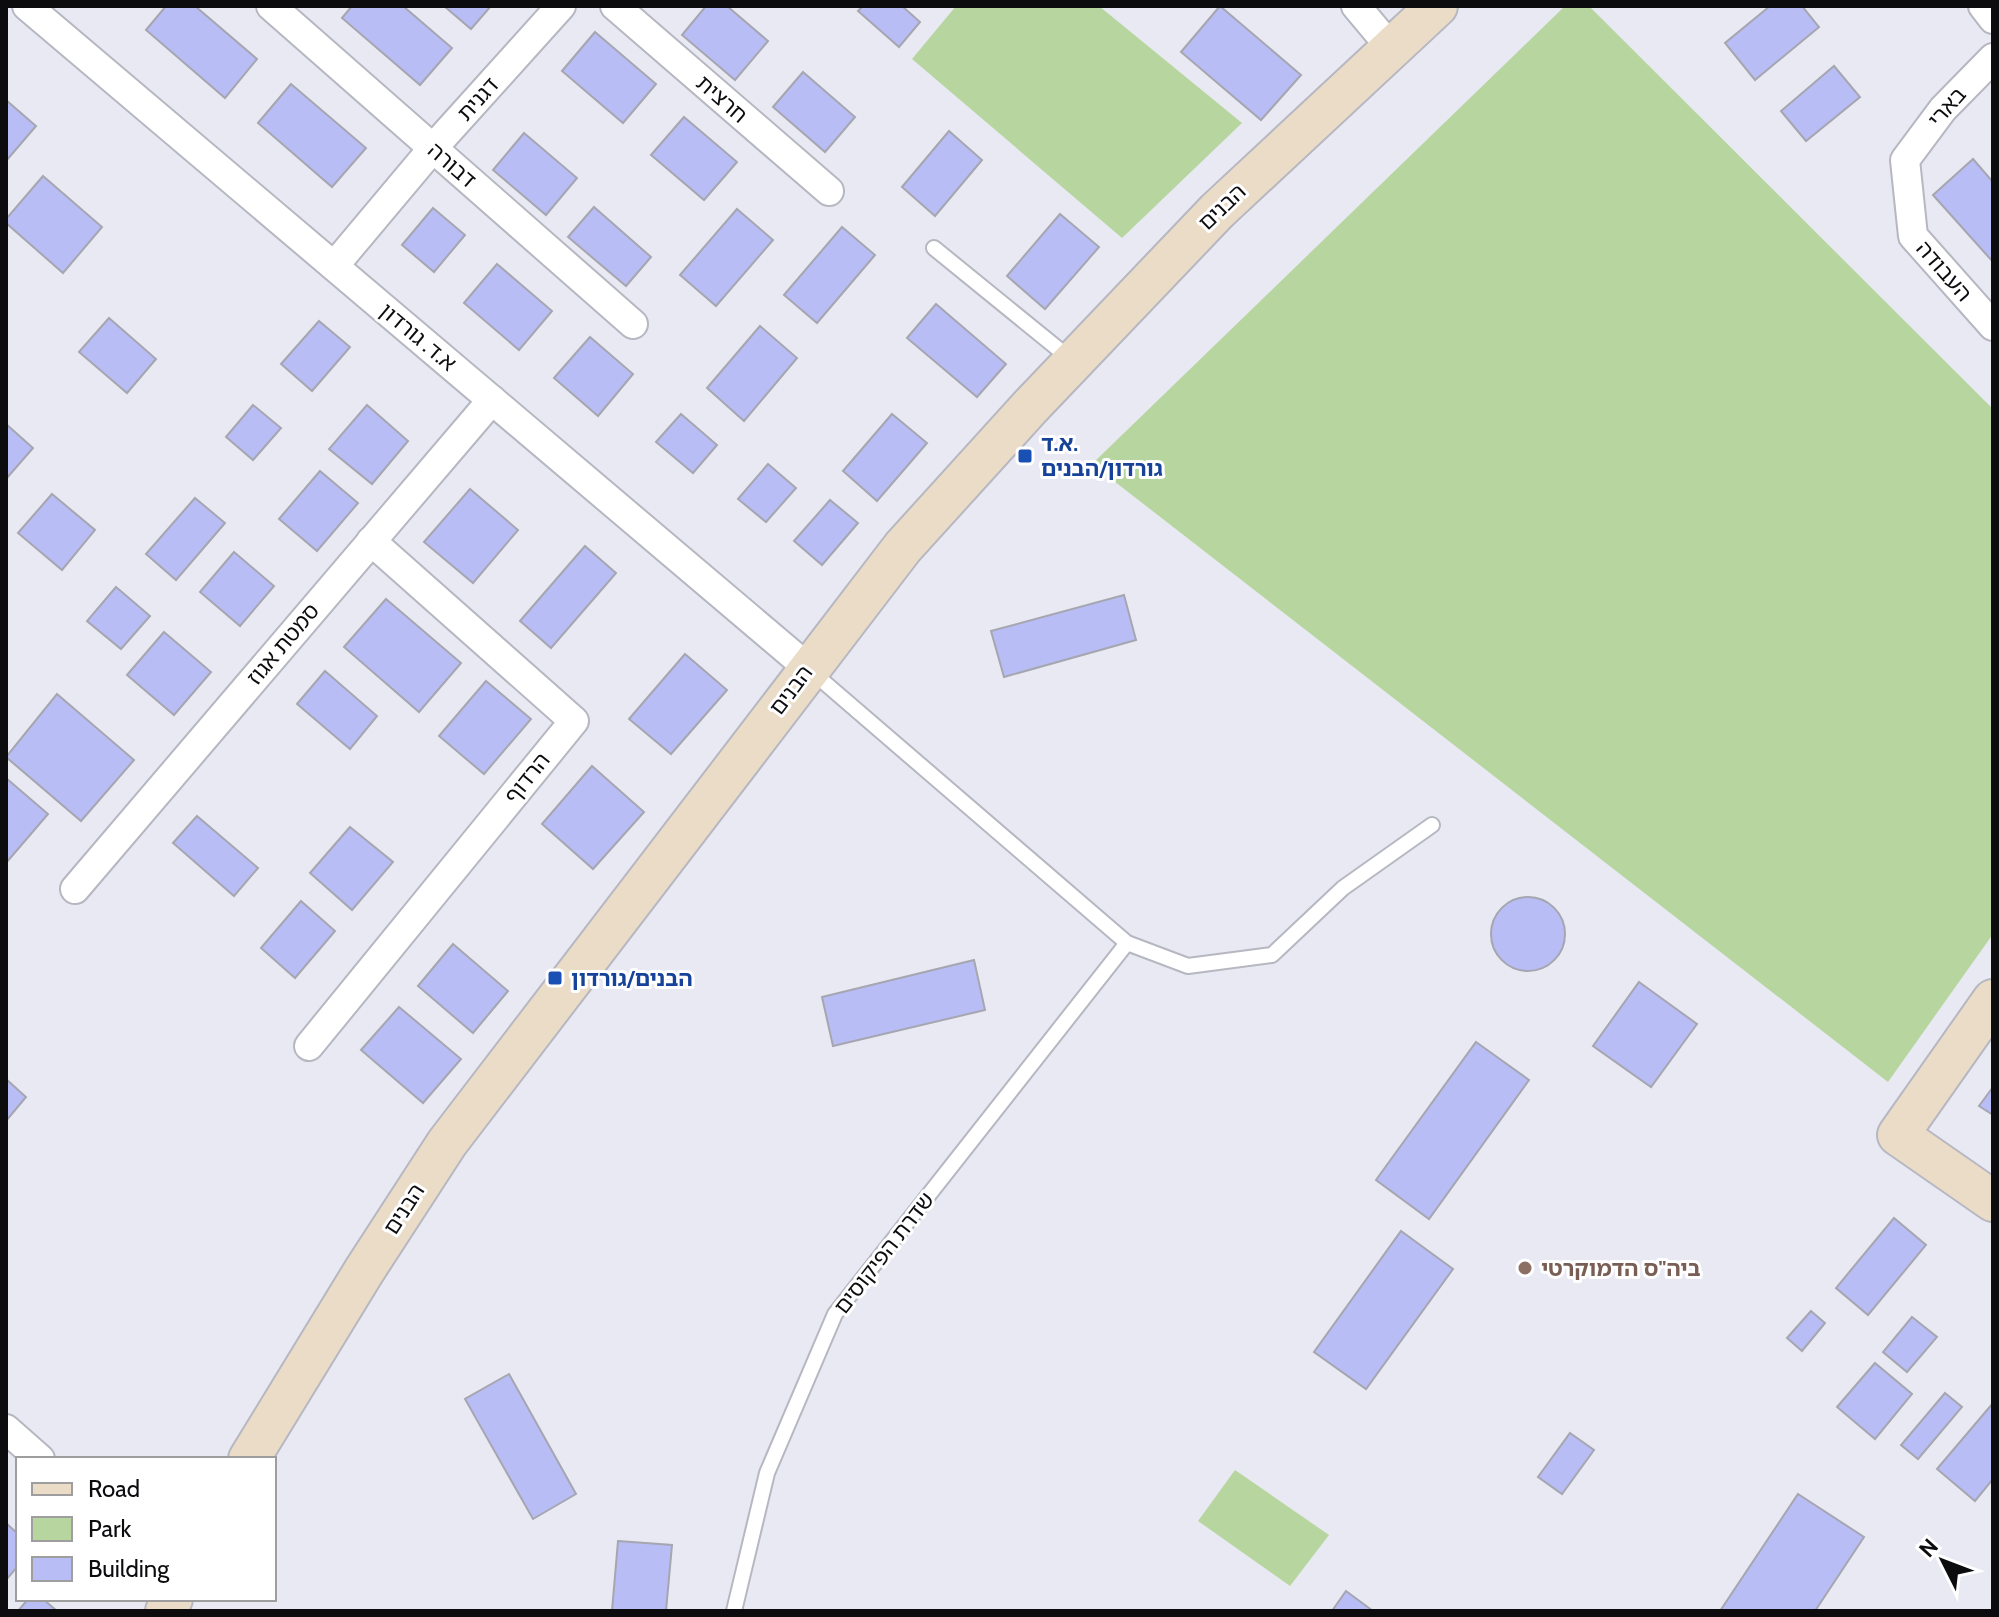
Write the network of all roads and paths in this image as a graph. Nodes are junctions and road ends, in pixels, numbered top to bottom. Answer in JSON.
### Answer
{"nodes":[{"id":1,"x":27,"y":6,"type":"edge"},
{"id":2,"x":271,"y":6,"type":"edge"},
{"id":3,"x":561,"y":6,"type":"edge"},
{"id":4,"x":615,"y":6,"type":"edge"},
{"id":5,"x":1356,"y":6,"type":"edge"},
{"id":6,"x":1437,"y":6,"type":"edge"},
{"id":7,"x":1983,"y":6,"type":"edge"},
{"id":8,"x":1993,"y":19,"type":"edge"},
{"id":9,"x":1392,"y":49,"type":"junction"},
{"id":10,"x":1993,"y":58,"type":"edge"},
{"id":11,"x":433,"y":148,"type":"junction"},
{"id":12,"x":1905,"y":160,"type":"joint"},
{"id":13,"x":829,"y":191,"type":"dead end"},
{"id":14,"x":934,"y":248,"type":"dead end"},
{"id":15,"x":334,"y":266,"type":"junction"},
{"id":16,"x":633,"y":324,"type":"dead end"},
{"id":17,"x":1993,"y":326,"type":"edge"},
{"id":18,"x":1073,"y":361,"type":"junction"},
{"id":19,"x":492,"y":400,"type":"junction"},
{"id":20,"x":371,"y":541,"type":"junction"},
{"id":21,"x":808,"y":668,"type":"junction"},
{"id":22,"x":1432,"y":825,"type":"dead end"},
{"id":23,"x":75,"y":889,"type":"dead end"},
{"id":24,"x":1127,"y":943,"type":"junction"},
{"id":25,"x":1993,"y":1000,"type":"edge"},
{"id":26,"x":309,"y":1046,"type":"dead end"},
{"id":27,"x":1993,"y":1201,"type":"edge"},
{"id":28,"x":6,"y":1429,"type":"edge"},
{"id":29,"x":38,"y":1457,"type":"edge"},
{"id":30,"x":250,"y":1457,"type":"edge"},
{"id":31,"x":734,"y":1611,"type":"edge"}],
"edges":[{"from":1,"to":15,"type":"street","name":"א.ד. גורדון"},
{"from":2,"to":11,"type":"street","name":"דבורה"},
{"from":3,"to":11,"type":"street","name":"דגנית"},
{"from":4,"to":13,"type":"street","name":"חרצית"},
{"from":5,"to":9,"type":"street"},
{"from":6,"to":9,"type":"street","name":"הבנים"},
{"from":7,"to":8,"type":"street"},
{"from":9,"to":18,"type":"street","name":"הבנים"},
{"from":10,"to":12,"type":"street","name":"בארי"},
{"from":11,"to":15,"type":"street","name":"דגנית"},
{"from":11,"to":16,"type":"street","name":"דבורה"},
{"from":12,"to":17,"type":"street","name":"העבודה"},
{"from":14,"to":18,"type":"lane"},
{"from":15,"to":19,"type":"street","name":"א.ד. גורדון"},
{"from":18,"to":21,"type":"street","name":"הבנים"},
{"from":19,"to":20,"type":"street","name":"סמטת אגוז"},
{"from":19,"to":21,"type":"street","name":"א.ד. גורדון"},
{"from":20,"to":23,"type":"street","name":"סמטת אגוז"},
{"from":20,"to":26,"type":"street","name":"הרדוף"},
{"from":21,"to":24,"type":"lane"},
{"from":21,"to":30,"type":"street","name":"הבנים"},
{"from":22,"to":24,"type":"lane"},
{"from":24,"to":31,"type":"lane","name":"שדרת הפיקוסים"},
{"from":25,"to":27,"type":"street"},
{"from":28,"to":29,"type":"street"}]}
